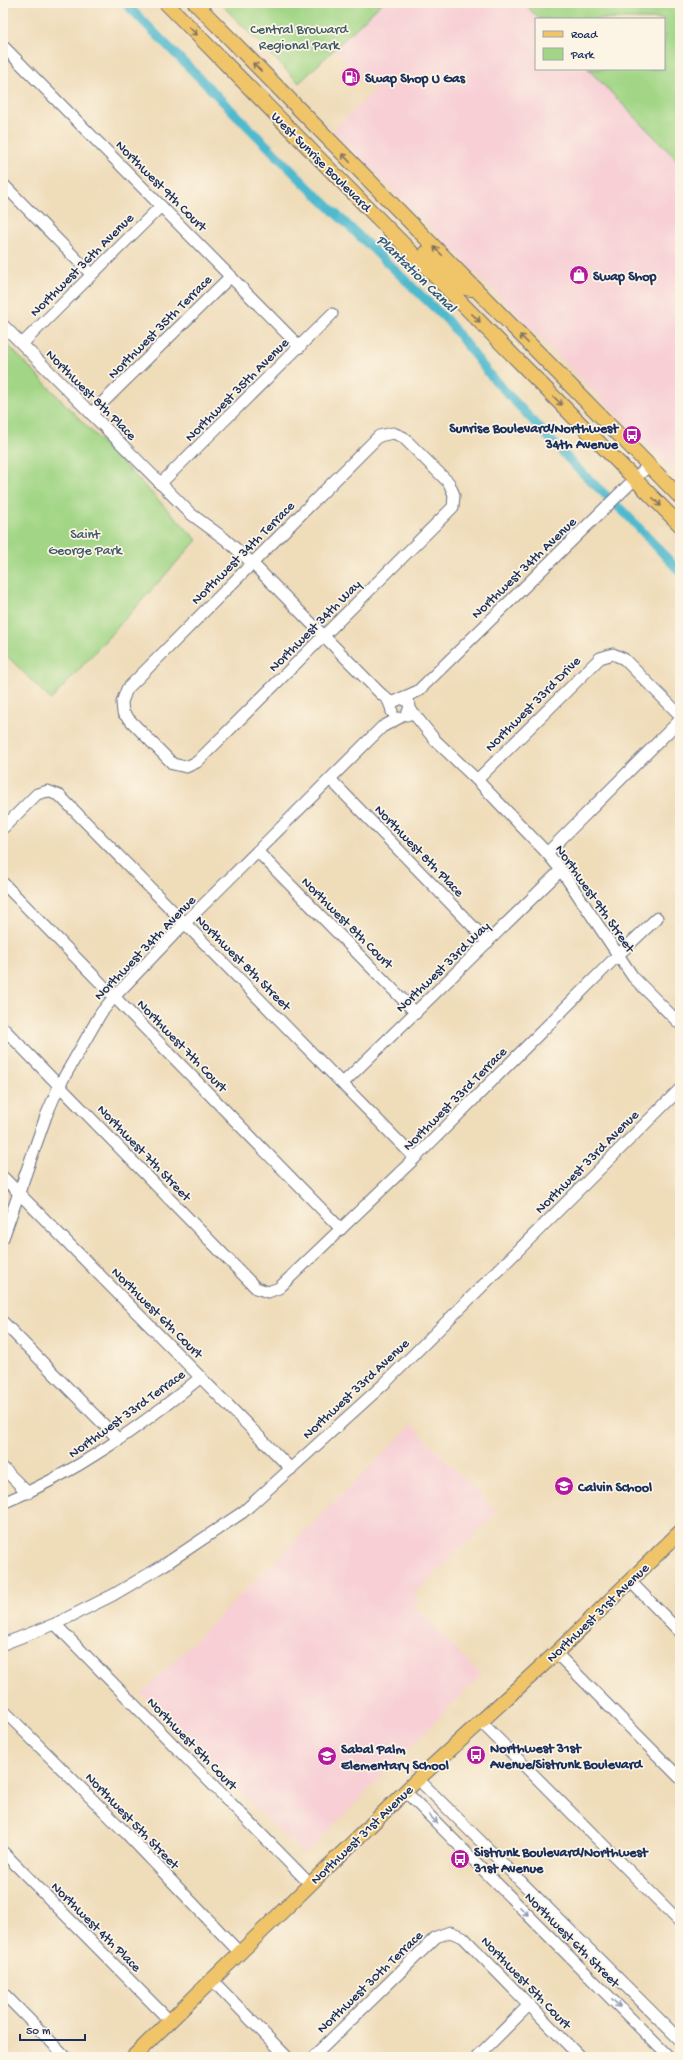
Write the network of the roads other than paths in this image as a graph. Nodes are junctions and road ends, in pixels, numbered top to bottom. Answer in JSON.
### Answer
{"nodes":[{"id":1,"x":166,"y":3,"type":"edge"},
{"id":2,"x":195,"y":3,"type":"edge"},
{"id":3,"x":3,"y":46,"type":"edge"},
{"id":4,"x":3,"y":184,"type":"edge"},
{"id":5,"x":358,"y":198,"type":"junction"},
{"id":6,"x":161,"y":206,"type":"junction"},
{"id":7,"x":91,"y":274,"type":"junction"},
{"id":8,"x":231,"y":276,"type":"junction"},
{"id":9,"x":475,"y":289,"type":"junction"},
{"id":10,"x":332,"y":314,"type":"dead end"},
{"id":11,"x":3,"y":325,"type":"edge"},
{"id":12,"x":22,"y":344,"type":"junction"},
{"id":13,"x":300,"y":347,"type":"junction"},
{"id":14,"x":91,"y":414,"type":"junction"},
{"id":15,"x":392,"y":433,"type":"joint"},
{"id":16,"x":649,"y":465,"type":"junction"},
{"id":17,"x":635,"y":479,"type":"junction"},
{"id":18,"x":160,"y":484,"type":"junction"},
{"id":19,"x":680,"y":496,"type":"edge"},
{"id":20,"x":680,"y":525,"type":"edge"},
{"id":21,"x":252,"y":563,"type":"junction"},
{"id":22,"x":324,"y":636,"type":"junction"},
{"id":23,"x":400,"y":705,"type":"junction"},
{"id":24,"x":680,"y":715,"type":"edge"},
{"id":25,"x":401,"y":718,"type":"junction"},
{"id":26,"x":680,"y":720,"type":"edge"},
{"id":27,"x":382,"y":727,"type":"junction"},
{"id":28,"x":435,"y":740,"type":"junction"},
{"id":29,"x":186,"y":767,"type":"joint"},
{"id":30,"x":330,"y":779,"type":"junction"},
{"id":31,"x":477,"y":780,"type":"junction"},
{"id":32,"x":3,"y":828,"type":"edge"},
{"id":33,"x":258,"y":852,"type":"junction"},
{"id":34,"x":547,"y":853,"type":"junction"},
{"id":35,"x":561,"y":870,"type":"junction"},
{"id":36,"x":3,"y":883,"type":"edge"},
{"id":37,"x":657,"y":918,"type":"dead end"},
{"id":38,"x":185,"y":923,"type":"junction"},
{"id":39,"x":488,"y":942,"type":"junction"},
{"id":40,"x":618,"y":956,"type":"junction"},
{"id":41,"x":114,"y":997,"type":"junction"},
{"id":42,"x":416,"y":1013,"type":"junction"},
{"id":43,"x":680,"y":1024,"type":"edge"},
{"id":44,"x":3,"y":1028,"type":"edge"},
{"id":45,"x":342,"y":1083,"type":"junction"},
{"id":46,"x":59,"y":1086,"type":"junction"},
{"id":47,"x":680,"y":1089,"type":"edge"},
{"id":48,"x":415,"y":1158,"type":"junction"},
{"id":49,"x":3,"y":1176,"type":"edge"},
{"id":50,"x":18,"y":1192,"type":"junction"},
{"id":51,"x":341,"y":1229,"type":"junction"},
{"id":52,"x":3,"y":1238,"type":"edge"},
{"id":53,"x":268,"y":1292,"type":"joint"},
{"id":54,"x":3,"y":1322,"type":"edge"},
{"id":55,"x":201,"y":1377,"type":"junction"},
{"id":56,"x":119,"y":1440,"type":"junction"},
{"id":57,"x":3,"y":1468,"type":"edge"},
{"id":58,"x":291,"y":1469,"type":"junction"},
{"id":59,"x":28,"y":1493,"type":"junction"},
{"id":60,"x":3,"y":1503,"type":"edge"},
{"id":61,"x":680,"y":1532,"type":"edge"},
{"id":62,"x":630,"y":1581,"type":"junction"},
{"id":63,"x":55,"y":1624,"type":"junction"},
{"id":64,"x":680,"y":1632,"type":"edge"},
{"id":65,"x":3,"y":1644,"type":"edge"},
{"id":66,"x":556,"y":1653,"type":"junction"},
{"id":67,"x":3,"y":1710,"type":"edge"},
{"id":68,"x":481,"y":1722,"type":"junction"},
{"id":69,"x":680,"y":1778,"type":"edge"},
{"id":70,"x":418,"y":1779,"type":"junction"},
{"id":71,"x":405,"y":1791,"type":"junction"},
{"id":72,"x":3,"y":1852,"type":"edge"},
{"id":73,"x":310,"y":1884,"type":"junction"},
{"id":74,"x":680,"y":1922,"type":"edge"},
{"id":75,"x":450,"y":1932,"type":"joint"},
{"id":76,"x":240,"y":1953,"type":"junction"},
{"id":77,"x":212,"y":1980,"type":"junction"},
{"id":78,"x":3,"y":1993,"type":"edge"},
{"id":79,"x":529,"y":2005,"type":"junction"},
{"id":80,"x":170,"y":2021,"type":"junction"},
{"id":81,"x":680,"y":2040,"type":"edge"},
{"id":82,"x":66,"y":2057,"type":"edge"},
{"id":83,"x":133,"y":2057,"type":"edge"},
{"id":84,"x":287,"y":2057,"type":"edge"},
{"id":85,"x":312,"y":2057,"type":"edge"},
{"id":86,"x":477,"y":2057,"type":"edge"},
{"id":87,"x":580,"y":2057,"type":"edge"},
{"id":88,"x":669,"y":2057,"type":"edge"}],
"edges":[{"from":1,"to":5,"type":"main road","name":"West Sunrise Boulevard","one_way":true},
{"from":9,"to":2,"type":"main road","name":"West Sunrise Boulevard","one_way":true},
{"from":3,"to":6,"type":"street","name":"Northwest 9th Court"},
{"from":4,"to":7,"type":"street"},
{"from":5,"to":9,"type":"main road"},
{"from":5,"to":17,"type":"main road","name":"West Sunrise Boulevard","one_way":true},
{"from":6,"to":7,"type":"street","name":"Northwest 36th Avenue"},
{"from":6,"to":8,"type":"street","name":"Northwest 9th Court"},
{"from":7,"to":12,"type":"street","name":"Northwest 36th Avenue"},
{"from":8,"to":13,"type":"street","name":"Northwest 9th Court"},
{"from":8,"to":14,"type":"street","name":"Northwest 35th Terrace"},
{"from":16,"to":9,"type":"main road","name":"West Sunrise Boulevard","one_way":true},
{"from":10,"to":13,"type":"street","name":"Northwest 35th Avenue"},
{"from":11,"to":12,"type":"street","name":"Northwest 8th Place"},
{"from":12,"to":14,"type":"street","name":"Northwest 8th Place"},
{"from":13,"to":18,"type":"street","name":"Northwest 35th Avenue"},
{"from":14,"to":18,"type":"street","name":"Northwest 8th Place"},
{"from":15,"to":21,"type":"street","name":"Northwest 34th Terrace"},
{"from":15,"to":22,"type":"street","name":"Northwest 34th Way"},
{"from":16,"to":17,"type":"street","name":"Northwest 34th Avenue"},
{"from":16,"to":19,"type":"main road","name":"West Sunrise Boulevard"},
{"from":17,"to":20,"type":"main road","name":"West Sunrise Boulevard","one_way":true},
{"from":17,"to":23,"type":"street","name":"Northwest 34th Avenue"},
{"from":18,"to":21,"type":"street","name":"Northwest 9th Street"},
{"from":21,"to":22,"type":"street","name":"Northwest 9th Street"},
{"from":21,"to":29,"type":"street","name":"Northwest 34th Terrace"},
{"from":22,"to":23,"type":"street","name":"Northwest 9th Street"},
{"from":22,"to":29,"type":"street","name":"Northwest 34th Way"},
{"from":23,"to":25,"type":"street"},
{"from":23,"to":27,"type":"street","name":"Northwest 34th Avenue"},
{"from":23,"to":28,"type":"street","name":"Northwest 9th Street"},
{"from":24,"to":31,"type":"street","name":"Northwest 33rd Drive"},
{"from":25,"to":27,"type":"street","name":"Northwest 34th Avenue"},
{"from":25,"to":28,"type":"street","name":"Northwest 9th Street"},
{"from":26,"to":34,"type":"street"},
{"from":27,"to":30,"type":"street","name":"Northwest 34th Avenue"},
{"from":28,"to":31,"type":"street","name":"Northwest 9th Street"},
{"from":30,"to":33,"type":"street","name":"Northwest 34th Avenue"},
{"from":30,"to":39,"type":"street","name":"Northwest 8th Place"},
{"from":31,"to":34,"type":"street","name":"Northwest 9th Street"},
{"from":32,"to":38,"type":"street","name":"Northwest 8th Street"},
{"from":33,"to":38,"type":"street","name":"Northwest 34th Avenue"},
{"from":33,"to":42,"type":"street","name":"Northwest 8th Court"},
{"from":34,"to":35,"type":"street","name":"Northwest 9th Street"},
{"from":35,"to":39,"type":"street","name":"Northwest 33rd Way"},
{"from":35,"to":40,"type":"street","name":"Northwest 9th Street"},
{"from":36,"to":41,"type":"street","name":"Northwest 7th Court"},
{"from":37,"to":40,"type":"street","name":"Northwest 33rd Terrace"},
{"from":38,"to":41,"type":"street","name":"Northwest 34th Avenue"},
{"from":38,"to":45,"type":"street","name":"Northwest 8th Street"},
{"from":39,"to":42,"type":"street","name":"Northwest 33rd Way"},
{"from":40,"to":43,"type":"street","name":"Northwest 9th Street"},
{"from":40,"to":48,"type":"street","name":"Northwest 33rd Terrace"},
{"from":41,"to":46,"type":"street","name":"Northwest 34th Avenue"},
{"from":41,"to":51,"type":"street","name":"Northwest 7th Court"},
{"from":42,"to":45,"type":"street","name":"Northwest 33rd Way"},
{"from":44,"to":46,"type":"street","name":"Northwest 7th Street"},
{"from":45,"to":48,"type":"street","name":"Northwest 8th Street"},
{"from":46,"to":50,"type":"street","name":"Northwest 34th Avenue"},
{"from":46,"to":53,"type":"street","name":"Northwest 7th Street"},
{"from":47,"to":58,"type":"street","name":"Northwest 33rd Avenue"},
{"from":48,"to":51,"type":"street","name":"Northwest 33rd Terrace"},
{"from":49,"to":50,"type":"street","name":"Northwest 6th Court"},
{"from":50,"to":52,"type":"street","name":"Northwest 34th Avenue"},
{"from":50,"to":55,"type":"street","name":"Northwest 6th Court"},
{"from":51,"to":53,"type":"street","name":"Northwest 33rd Terrace"},
{"from":54,"to":56,"type":"street"},
{"from":55,"to":56,"type":"street","name":"Northwest 33rd Terrace"},
{"from":55,"to":58,"type":"street","name":"Northwest 6th Court"},
{"from":56,"to":59,"type":"street","name":"Northwest 33rd Terrace"},
{"from":57,"to":59,"type":"street"},
{"from":58,"to":63,"type":"street","name":"Northwest 33rd Avenue"},
{"from":59,"to":60,"type":"street","name":"Northwest 33rd Terrace"},
{"from":61,"to":62,"type":"main road","name":"Northwest 31st Avenue"},
{"from":62,"to":64,"type":"street"},
{"from":62,"to":66,"type":"main road","name":"Northwest 31st Avenue"},
{"from":63,"to":65,"type":"street","name":"Northwest 33rd Avenue"},
{"from":63,"to":73,"type":"street","name":"Northwest 5th Court"},
{"from":66,"to":68,"type":"main road","name":"Northwest 31st Avenue"},
{"from":66,"to":69,"type":"street"},
{"from":67,"to":76,"type":"street","name":"Northwest 5th Street"},
{"from":68,"to":70,"type":"main road","name":"Northwest 31st Avenue"},
{"from":68,"to":74,"type":"street"},
{"from":70,"to":71,"type":"main road","name":"Northwest 31st Avenue"},
{"from":70,"to":81,"type":"street","name":"Northwest 6th Street"},
{"from":71,"to":73,"type":"main road","name":"Northwest 31st Avenue"},
{"from":71,"to":88,"type":"street","name":"Northwest 6th Street","one_way":true},
{"from":72,"to":80,"type":"street","name":"Northwest 4th Place"},
{"from":73,"to":76,"type":"main road","name":"Northwest 31st Avenue"},
{"from":75,"to":79,"type":"street","name":"Northwest 5th Court"},
{"from":75,"to":85,"type":"street","name":"Northwest 30th Terrace"},
{"from":76,"to":77,"type":"main road","name":"Northwest 31st Avenue"},
{"from":77,"to":80,"type":"main road","name":"Northwest 31st Avenue"},
{"from":77,"to":84,"type":"street"},
{"from":78,"to":82,"type":"street"},
{"from":79,"to":86,"type":"street"},
{"from":79,"to":87,"type":"street","name":"Northwest 5th Court"},
{"from":80,"to":83,"type":"main road","name":"Northwest 31st Avenue"}]}
